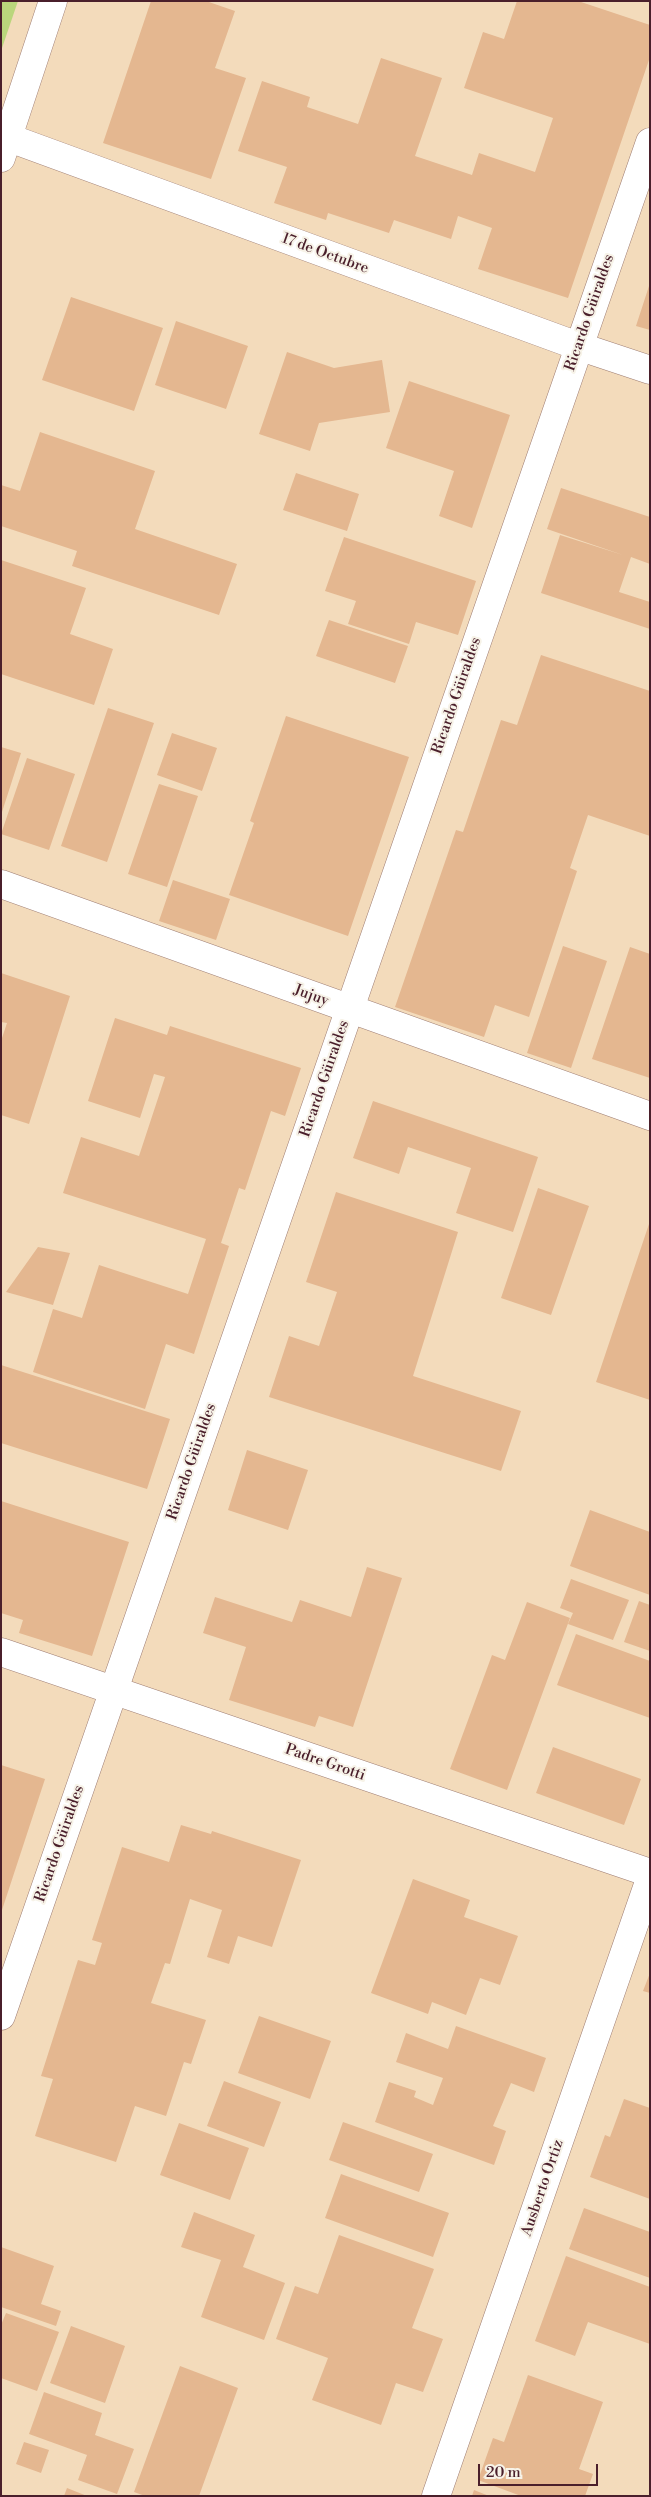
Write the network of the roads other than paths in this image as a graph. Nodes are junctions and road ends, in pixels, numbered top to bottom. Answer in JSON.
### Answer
{"nodes":[{"id":1,"x":53,"y":1,"type":"edge"},
{"id":2,"x":650,"y":142,"type":"edge"},
{"id":3,"x":4,"y":144,"type":"edge"},
{"id":4,"x":578,"y":346,"type":"junction"},
{"id":5,"x":650,"y":370,"type":"edge"},
{"id":6,"x":1,"y":884,"type":"edge"},
{"id":7,"x":349,"y":1010,"type":"junction"},
{"id":8,"x":650,"y":1116,"type":"edge"},
{"id":9,"x":1,"y":1652,"type":"edge"},
{"id":10,"x":112,"y":1691,"type":"junction"},
{"id":11,"x":650,"y":1873,"type":"edge"},
{"id":12,"x":650,"y":1879,"type":"edge"},
{"id":13,"x":1,"y":2016,"type":"edge"},
{"id":14,"x":436,"y":2496,"type":"edge"}],
"edges":[{"from":1,"to":3,"type":"street"},
{"from":2,"to":4,"type":"street","name":"Ricardo Güiraldes"},
{"from":3,"to":4,"type":"street","name":"17 de Octubre"},
{"from":4,"to":5,"type":"street","name":"17 de Octubre"},
{"from":4,"to":7,"type":"street","name":"Ricardo Güiraldes"},
{"from":6,"to":7,"type":"street","name":"Jujuy"},
{"from":7,"to":8,"type":"street","name":"Jujuy"},
{"from":7,"to":10,"type":"street","name":"Ricardo Güiraldes"},
{"from":9,"to":10,"type":"street","name":"Padre Grotti"},
{"from":10,"to":11,"type":"street","name":"Padre Grotti"},
{"from":10,"to":13,"type":"street","name":"Ricardo Güiraldes"},
{"from":12,"to":14,"type":"street","name":"Ausberto Ortiz"}]}
